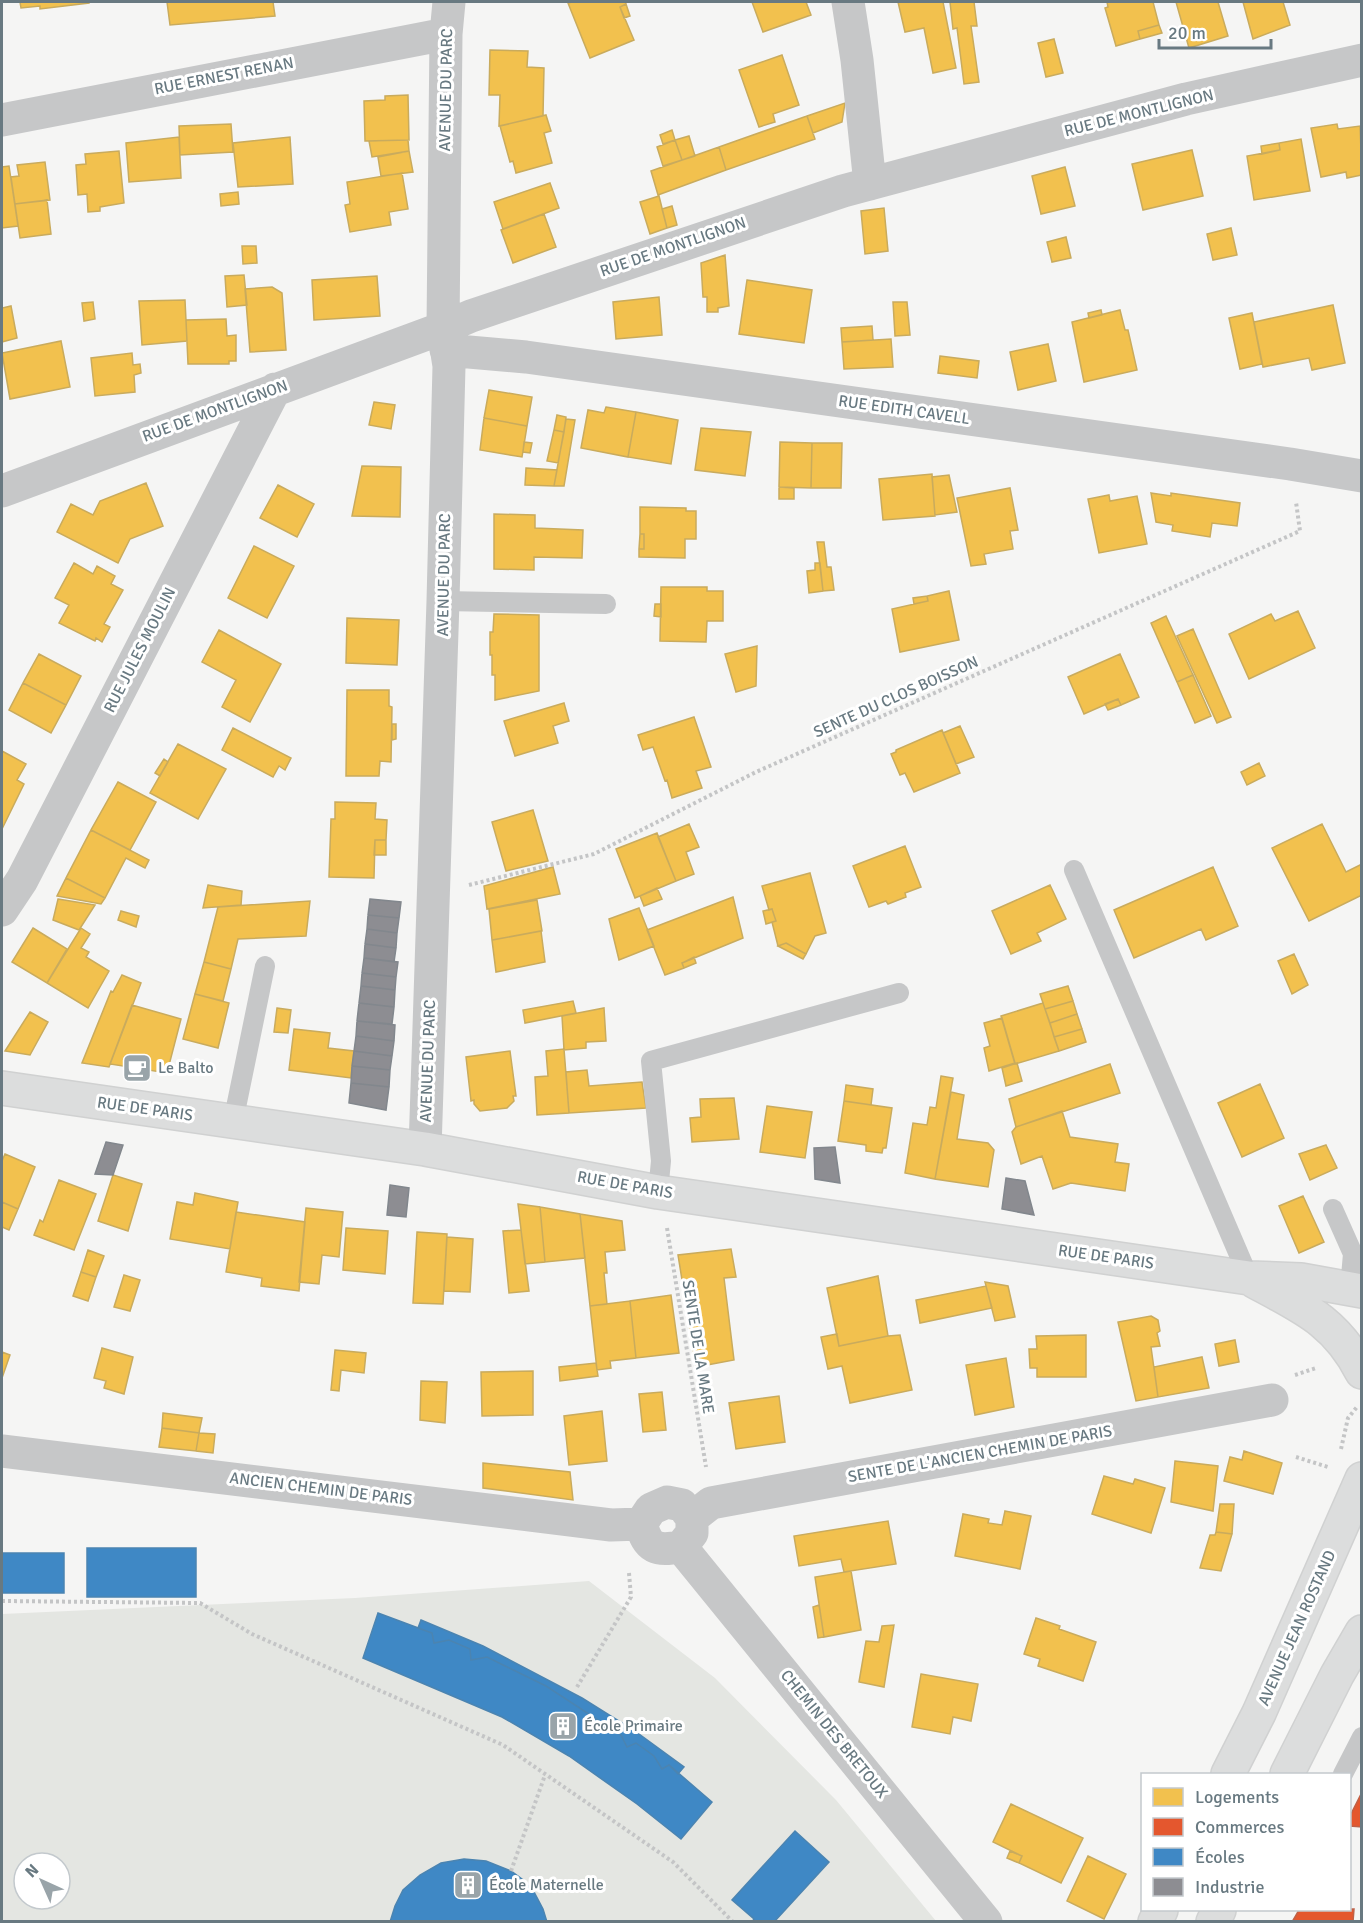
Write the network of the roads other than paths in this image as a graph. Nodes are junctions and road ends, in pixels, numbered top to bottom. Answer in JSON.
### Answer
{"nodes":[{"id":1,"x":449,"y":2,"type":"edge"},
{"id":2,"x":848,"y":2,"type":"edge"},
{"id":3,"x":446,"y":34,"type":"junction"},
{"id":4,"x":1362,"y":60,"type":"edge"},
{"id":5,"x":2,"y":120,"type":"edge"},
{"id":6,"x":870,"y":183,"type":"junction"},
{"id":7,"x":445,"y":339,"type":"junction"},
{"id":8,"x":275,"y":388,"type":"junction"},
{"id":9,"x":1362,"y":476,"type":"edge"},
{"id":10,"x":2,"y":491,"type":"edge"},
{"id":11,"x":443,"y":601,"type":"junction"},
{"id":12,"x":606,"y":604,"type":"dead end"},
{"id":13,"x":1074,"y":870,"type":"dead end"},
{"id":14,"x":2,"y":910,"type":"edge"},
{"id":15,"x":265,"y":966,"type":"dead end"},
{"id":16,"x":899,"y":993,"type":"dead end"},
{"id":17,"x":2,"y":1088,"type":"edge"},
{"id":18,"x":233,"y":1122,"type":"junction"},
{"id":19,"x":425,"y":1149,"type":"junction"},
{"id":20,"x":665,"y":1193,"type":"junction"},
{"id":21,"x":1333,"y":1209,"type":"dead end"},
{"id":22,"x":1249,"y":1278,"type":"junction"},
{"id":23,"x":1356,"y":1290,"type":"edge"},
{"id":24,"x":1362,"y":1372,"type":"edge"},
{"id":25,"x":1272,"y":1400,"type":"dead end"},
{"id":26,"x":2,"y":1450,"type":"edge"},
{"id":27,"x":1348,"y":1474,"type":"edge"},
{"id":28,"x":695,"y":1523,"type":"junction"},
{"id":29,"x":634,"y":1524,"type":"joint"},
{"id":30,"x":1362,"y":1632,"type":"edge"},
{"id":31,"x":1362,"y":1737,"type":"edge"},
{"id":32,"x":1229,"y":1773,"type":"edge"},
{"id":33,"x":1288,"y":1773,"type":"edge"},
{"id":34,"x":1344,"y":1773,"type":"edge"},
{"id":35,"x":986,"y":1922,"type":"edge"}],
"edges":[{"from":1,"to":3,"type":"street","name":"AVENUE DU PARC"},
{"from":2,"to":6,"type":"street"},
{"from":3,"to":5,"type":"street","name":"RUE ERNEST RENAN"},
{"from":3,"to":7,"type":"street","name":"AVENUE DU PARC"},
{"from":4,"to":6,"type":"street","name":"RUE DE MONTLIGNON"},
{"from":6,"to":7,"type":"street","name":"RUE DE MONTLIGNON"},
{"from":7,"to":8,"type":"street","name":"RUE DE MONTLIGNON"},
{"from":7,"to":9,"type":"street","name":"RUE EDITH CAVELL"},
{"from":7,"to":11,"type":"street","name":"AVENUE DU PARC"},
{"from":8,"to":10,"type":"street","name":"RUE DE MONTLIGNON"},
{"from":8,"to":14,"type":"street","name":"RUE JULES MOULIN"},
{"from":11,"to":12,"type":"lane"},
{"from":11,"to":19,"type":"street","name":"AVENUE DU PARC"},
{"from":13,"to":22,"type":"lane"},
{"from":15,"to":18,"type":"lane"},
{"from":16,"to":20,"type":"lane"},
{"from":17,"to":18,"type":"street","name":"RUE DE PARIS"},
{"from":18,"to":19,"type":"street","name":"RUE DE PARIS"},
{"from":19,"to":20,"type":"street","name":"RUE DE PARIS"},
{"from":20,"to":22,"type":"street","name":"RUE DE PARIS"},
{"from":21,"to":23,"type":"lane"},
{"from":22,"to":23,"type":"street","name":"RUE DE PARIS"},
{"from":22,"to":24,"type":"street","name":"RUE DE PARIS"},
{"from":25,"to":28,"type":"street","name":"SENTE DE L'ANCIEN CHEMIN DE PARIS"},
{"from":26,"to":29,"type":"street","name":"ANCIEN CHEMIN DE PARIS"},
{"from":27,"to":32,"type":"street","name":"AVENUE JEAN ROSTAND"},
{"from":28,"to":29,"type":"street","name":"CHEMIN DES BRETOUX"},
{"from":28,"to":35,"type":"street","name":"CHEMIN DES BRETOUX"},
{"from":30,"to":33,"type":"street"},
{"from":31,"to":34,"type":"lane"}]}
